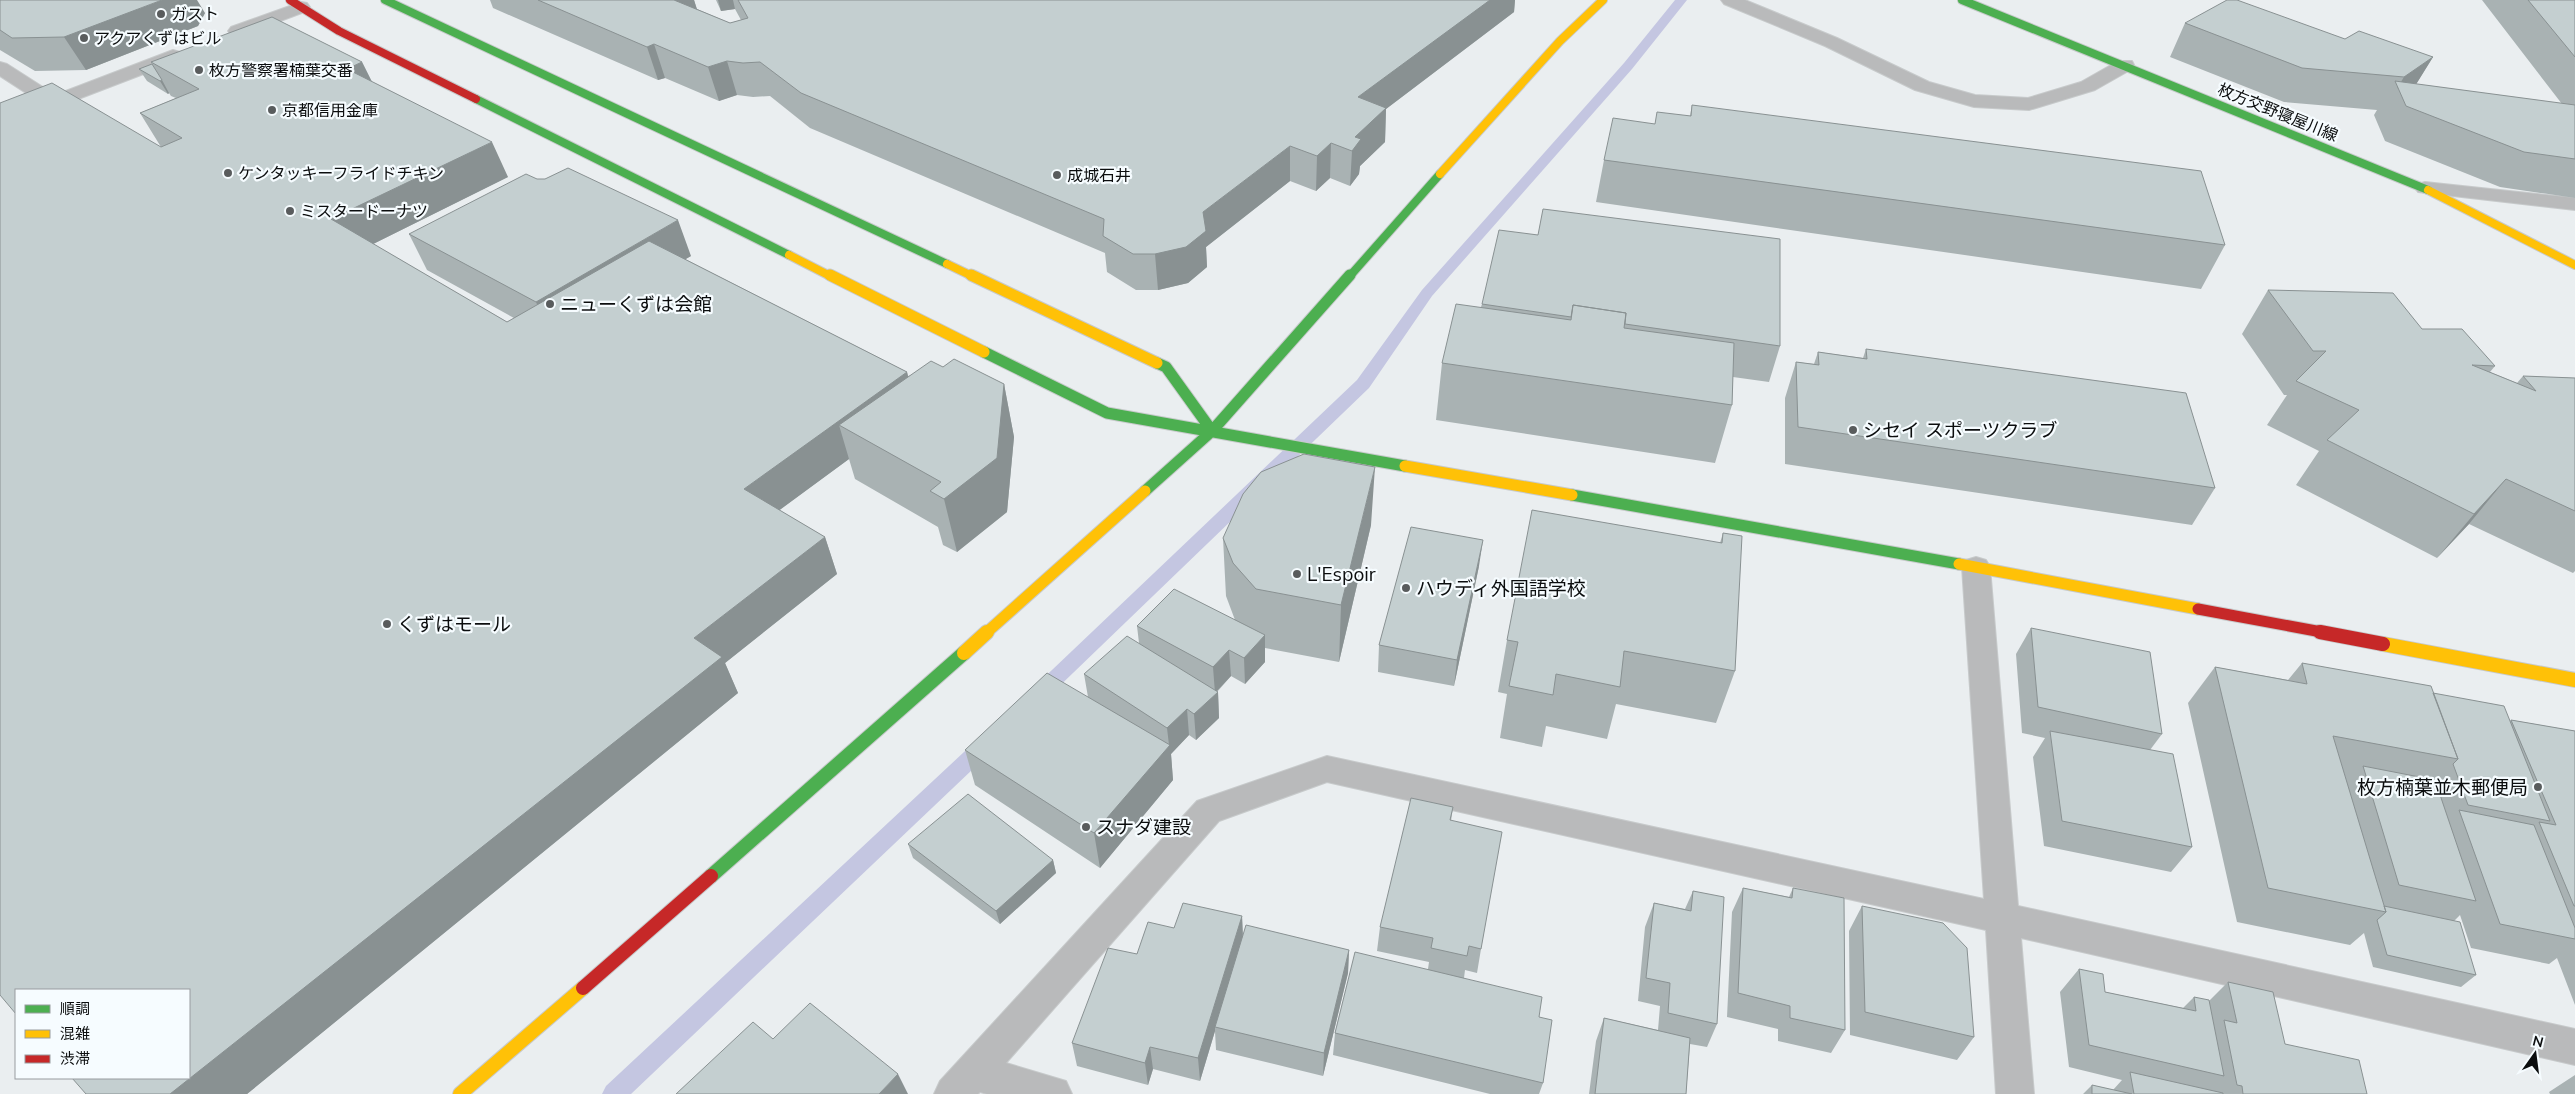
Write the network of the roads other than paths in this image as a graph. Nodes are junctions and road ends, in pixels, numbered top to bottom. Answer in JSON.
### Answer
{"nodes":[{"id":1,"x":385,"y":0,"type":"edge"},
{"id":2,"x":1603,"y":0,"type":"edge"},
{"id":3,"x":1730,"y":0,"type":"edge"},
{"id":4,"x":1962,"y":0,"type":"edge"},
{"id":5,"x":299,"y":2,"type":"edge"},
{"id":6,"x":217,"y":39,"type":"edge"},
{"id":7,"x":190,"y":50,"type":"edge"},
{"id":8,"x":2126,"y":65,"type":"junction"},
{"id":9,"x":0,"y":68,"type":"edge"},
{"id":10,"x":53,"y":102,"type":"junction"},
{"id":11,"x":0,"y":123,"type":"edge"},
{"id":12,"x":2424,"y":188,"type":"junction"},
{"id":13,"x":2575,"y":204,"type":"edge"},
{"id":14,"x":2575,"y":265,"type":"edge"},
{"id":15,"x":1212,"y":431,"type":"junction"},
{"id":16,"x":1976,"y":567,"type":"junction"},
{"id":17,"x":2575,"y":680,"type":"edge"},
{"id":18,"x":2002,"y":918,"type":"junction"},
{"id":19,"x":2575,"y":1047,"type":"edge"},
{"id":20,"x":963,"y":1083,"type":"edge"},
{"id":21,"x":460,"y":1094,"type":"edge"},
{"id":22,"x":1053,"y":1094,"type":"edge"},
{"id":23,"x":2015,"y":1094,"type":"edge"}],
"edges":[{"from":1,"to":15,"type":"street"},
{"from":2,"to":15,"type":"street"},
{"from":3,"to":8,"type":"street"},
{"from":4,"to":8,"type":"street","name":"枚方交野寝屋川線"},
{"from":5,"to":6,"type":"street"},
{"from":5,"to":15,"type":"street"},
{"from":7,"to":10,"type":"street"},
{"from":8,"to":12,"type":"street","name":"枚方交野寝屋川線"},
{"from":9,"to":10,"type":"street"},
{"from":10,"to":11,"type":"street"},
{"from":12,"to":13,"type":"street"},
{"from":12,"to":14,"type":"street","name":"枚方交野寝屋川線"},
{"from":15,"to":16,"type":"street"},
{"from":15,"to":21,"type":"street"},
{"from":16,"to":17,"type":"street"},
{"from":16,"to":18,"type":"street"},
{"from":18,"to":19,"type":"street"},
{"from":18,"to":20,"type":"street"},
{"from":18,"to":23,"type":"street"},
{"from":20,"to":22,"type":"street"}]}
